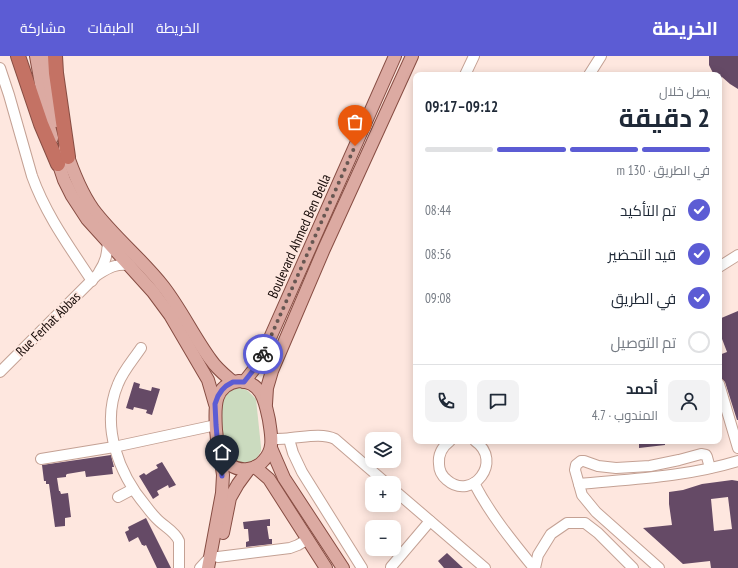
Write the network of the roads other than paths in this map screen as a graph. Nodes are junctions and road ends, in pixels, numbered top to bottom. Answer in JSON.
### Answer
{"nodes":[{"id":1,"x":18,"y":56,"type":"edge"},
{"id":2,"x":36,"y":56,"type":"edge"},
{"id":3,"x":45,"y":56,"type":"edge"},
{"id":4,"x":55,"y":56,"type":"edge"},
{"id":5,"x":395,"y":56,"type":"edge"},
{"id":6,"x":412,"y":56,"type":"edge"},
{"id":7,"x":474,"y":56,"type":"edge"},
{"id":8,"x":601,"y":56,"type":"edge"},
{"id":9,"x":0,"y":68,"type":"edge"},
{"id":10,"x":466,"y":72,"type":"edge"},
{"id":11,"x":591,"y":72,"type":"edge"},
{"id":12,"x":63,"y":160,"type":"junction"},
{"id":13,"x":108,"y":242,"type":"junction"},
{"id":14,"x":738,"y":255,"type":"edge"},
{"id":15,"x":130,"y":265,"type":"junction"},
{"id":16,"x":722,"y":265,"type":"edge"},
{"id":17,"x":94,"y":278,"type":"junction"},
{"id":18,"x":141,"y":348,"type":"dead end"},
{"id":19,"x":0,"y":372,"type":"edge"},
{"id":20,"x":239,"y":382,"type":"junction"},
{"id":21,"x":722,"y":394,"type":"edge"},
{"id":22,"x":215,"y":404,"type":"junction"},
{"id":23,"x":266,"y":404,"type":"junction"},
{"id":24,"x":216,"y":425,"type":"junction"},
{"id":25,"x":289,"y":439,"type":"junction"},
{"id":26,"x":272,"y":444,"type":"junction"},
{"id":27,"x":446,"y":444,"type":"edge"},
{"id":28,"x":479,"y":444,"type":"edge"},
{"id":29,"x":487,"y":444,"type":"edge"},
{"id":30,"x":738,"y":446,"type":"edge"},
{"id":31,"x":114,"y":447,"type":"junction"},
{"id":32,"x":485,"y":452,"type":"junction"},
{"id":33,"x":220,"y":454,"type":"junction"},
{"id":34,"x":42,"y":459,"type":"dead end"},
{"id":35,"x":738,"y":461,"type":"edge"},
{"id":36,"x":252,"y":468,"type":"junction"},
{"id":37,"x":710,"y":468,"type":"junction"},
{"id":38,"x":378,"y":476,"type":"edge"},
{"id":39,"x":474,"y":483,"type":"junction"},
{"id":40,"x":579,"y":484,"type":"junction"},
{"id":41,"x":132,"y":489,"type":"junction"},
{"id":42,"x":401,"y":496,"type":"edge"},
{"id":43,"x":118,"y":497,"type":"dead end"},
{"id":44,"x":430,"y":521,"type":"junction"},
{"id":45,"x":308,"y":539,"type":"junction"},
{"id":46,"x":213,"y":562,"type":"edge"},
{"id":47,"x":391,"y":567,"type":"dead end"},
{"id":48,"x":179,"y":568,"type":"edge"},
{"id":49,"x":200,"y":568,"type":"edge"},
{"id":50,"x":326,"y":568,"type":"edge"},
{"id":51,"x":343,"y":568,"type":"edge"},
{"id":52,"x":362,"y":568,"type":"edge"},
{"id":53,"x":485,"y":568,"type":"edge"},
{"id":54,"x":535,"y":568,"type":"edge"},
{"id":55,"x":634,"y":568,"type":"edge"},
{"id":56,"x":659,"y":568,"type":"edge"}],
"edges":[{"from":1,"to":12,"type":"highway"},
{"from":2,"to":12,"type":"main road"},
{"from":3,"to":12,"type":"main road"},
{"from":4,"to":12,"type":"highway"},
{"from":5,"to":20,"type":"main road","name":"Boulevard Ahmed Ben Bella"},
{"from":6,"to":23,"type":"main road","name":"Boulevard Ahmed Ben Bella"},
{"from":7,"to":10,"type":"street"},
{"from":8,"to":11,"type":"street"},
{"from":9,"to":17,"type":"street"},
{"from":12,"to":13,"type":"main road"},
{"from":12,"to":20,"type":"main road"},
{"from":13,"to":15,"type":"main road"},
{"from":13,"to":17,"type":"street","name":"Rue Ferhat Abbas"},
{"from":14,"to":16,"type":"street"},
{"from":15,"to":17,"type":"street","name":"Rue Ferhat Abbas"},
{"from":15,"to":22,"type":"main road"},
{"from":17,"to":19,"type":"street","name":"Rue Ferhat Abbas"},
{"from":18,"to":31,"type":"street"},
{"from":20,"to":22,"type":"main road"},
{"from":20,"to":23,"type":"main road"},
{"from":21,"to":30,"type":"street"},
{"from":22,"to":24,"type":"main road"},
{"from":23,"to":26,"type":"main road"},
{"from":24,"to":31,"type":"street"},
{"from":24,"to":33,"type":"main road"},
{"from":25,"to":26,"type":"street"},
{"from":25,"to":38,"type":"street"},
{"from":25,"to":52,"type":"street"},
{"from":26,"to":36,"type":"main road"},
{"from":26,"to":51,"type":"main road"},
{"from":27,"to":39,"type":"street"},
{"from":28,"to":32,"type":"street"},
{"from":29,"to":32,"type":"street"},
{"from":31,"to":34,"type":"street"},
{"from":31,"to":41,"type":"street"},
{"from":32,"to":39,"type":"street"},
{"from":33,"to":36,"type":"main road"},
{"from":33,"to":46,"type":"main road"},
{"from":35,"to":37,"type":"street"},
{"from":36,"to":45,"type":"main road"},
{"from":36,"to":46,"type":"main road"},
{"from":37,"to":40,"type":"street"},
{"from":37,"to":40,"type":"street"},
{"from":39,"to":54,"type":"street"},
{"from":40,"to":56,"type":"street"},
{"from":41,"to":43,"type":"street"},
{"from":41,"to":48,"type":"street"},
{"from":42,"to":44,"type":"street"},
{"from":44,"to":47,"type":"street"},
{"from":44,"to":53,"type":"street"},
{"from":45,"to":46,"type":"street"},
{"from":45,"to":50,"type":"main road"},
{"from":46,"to":49,"type":"street"},
{"from":54,"to":55,"type":"street"}]}
